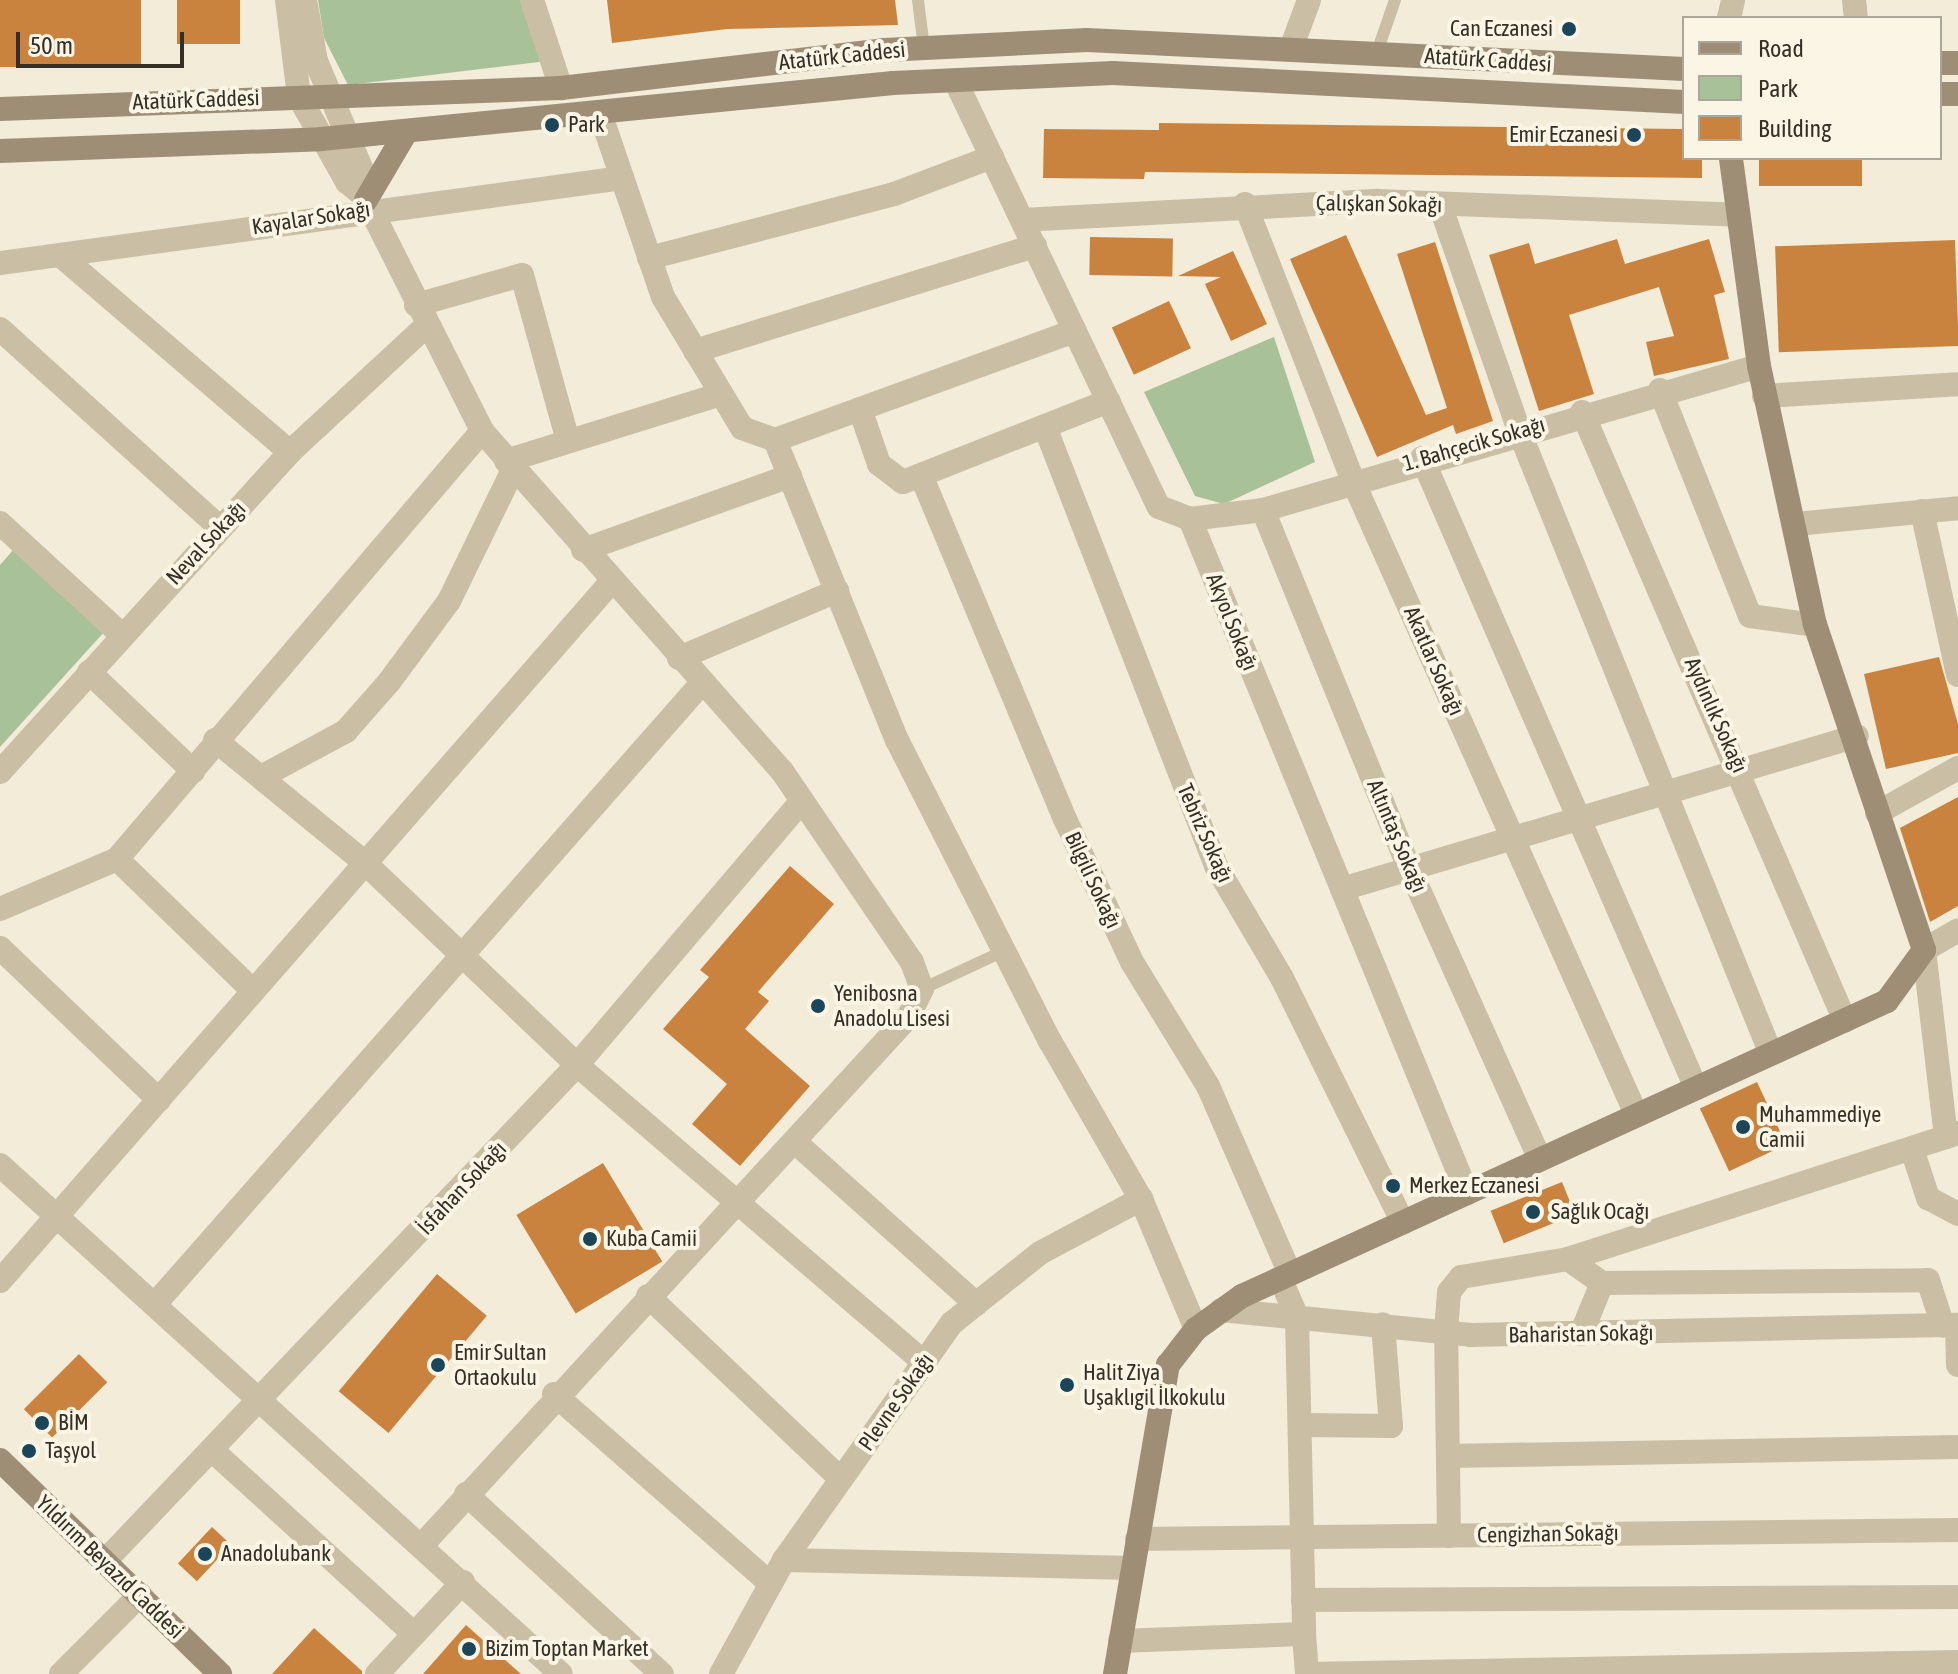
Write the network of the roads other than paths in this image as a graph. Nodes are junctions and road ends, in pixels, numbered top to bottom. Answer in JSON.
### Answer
{"nodes":[{"id":1,"x":287,"y":0,"type":"edge"},
{"id":2,"x":305,"y":0,"type":"edge"},
{"id":3,"x":532,"y":0,"type":"edge"},
{"id":4,"x":918,"y":0,"type":"edge"},
{"id":5,"x":1309,"y":0,"type":"edge"},
{"id":6,"x":1395,"y":0,"type":"edge"},
{"id":7,"x":1292,"y":46,"type":"junction"},
{"id":8,"x":924,"y":48,"type":"junction"},
{"id":9,"x":1377,"y":52,"type":"junction"},
{"id":10,"x":1682,"y":69,"type":"edge"},
{"id":11,"x":955,"y":80,"type":"junction"},
{"id":12,"x":561,"y":88,"type":"junction"},
{"id":13,"x":299,"y":97,"type":"junction"},
{"id":14,"x":328,"y":97,"type":"junction"},
{"id":15,"x":1682,"y":102,"type":"edge"},
{"id":16,"x":0,"y":109,"type":"edge"},
{"id":17,"x":601,"y":116,"type":"junction"},
{"id":18,"x":406,"y":132,"type":"junction"},
{"id":19,"x":346,"y":136,"type":"junction"},
{"id":20,"x":321,"y":139,"type":"junction"},
{"id":21,"x":0,"y":151,"type":"edge"},
{"id":22,"x":992,"y":157,"type":"junction"},
{"id":23,"x":1731,"y":160,"type":"edge"},
{"id":24,"x":622,"y":178,"type":"junction"},
{"id":25,"x":367,"y":201,"type":"junction"},
{"id":26,"x":1245,"y":204,"type":"junction"},
{"id":27,"x":1440,"y":205,"type":"junction"},
{"id":28,"x":1737,"y":215,"type":"junction"},
{"id":29,"x":1022,"y":220,"type":"junction"},
{"id":30,"x":1035,"y":246,"type":"junction"},
{"id":31,"x":60,"y":255,"type":"junction"},
{"id":32,"x":649,"y":258,"type":"junction"},
{"id":33,"x":0,"y":263,"type":"edge"},
{"id":34,"x":421,"y":316,"type":"junction"},
{"id":35,"x":0,"y":329,"type":"edge"},
{"id":36,"x":1075,"y":331,"type":"junction"},
{"id":37,"x":695,"y":351,"type":"junction"},
{"id":38,"x":1759,"y":366,"type":"junction"},
{"id":39,"x":1958,"y":384,"type":"edge"},
{"id":40,"x":1660,"y":390,"type":"junction"},
{"id":41,"x":721,"y":394,"type":"junction"},
{"id":42,"x":1764,"y":396,"type":"junction"},
{"id":43,"x":1109,"y":401,"type":"junction"},
{"id":44,"x":860,"y":409,"type":"junction"},
{"id":45,"x":1582,"y":412,"type":"junction"},
{"id":46,"x":1045,"y":427,"type":"junction"},
{"id":47,"x":482,"y":431,"type":"junction"},
{"id":48,"x":1519,"y":431,"type":"junction"},
{"id":49,"x":775,"y":440,"type":"junction"},
{"id":50,"x":568,"y":441,"type":"junction"},
{"id":51,"x":290,"y":452,"type":"junction"},
{"id":52,"x":1422,"y":458,"type":"junction"},
{"id":53,"x":510,"y":466,"type":"junction"},
{"id":54,"x":921,"y":475,"type":"junction"},
{"id":55,"x":790,"y":476,"type":"junction"},
{"id":56,"x":1352,"y":479,"type":"junction"},
{"id":57,"x":1958,"y":508,"type":"edge"},
{"id":58,"x":1263,"y":510,"type":"junction"},
{"id":59,"x":1922,"y":511,"type":"junction"},
{"id":60,"x":1190,"y":519,"type":"junction"},
{"id":61,"x":0,"y":523,"type":"edge"},
{"id":62,"x":1796,"y":524,"type":"junction"},
{"id":63,"x":220,"y":528,"type":"junction"},
{"id":64,"x":583,"y":550,"type":"junction"},
{"id":65,"x":611,"y":582,"type":"junction"},
{"id":66,"x":837,"y":591,"type":"junction"},
{"id":67,"x":1815,"y":625,"type":"junction"},
{"id":68,"x":122,"y":635,"type":"junction"},
{"id":69,"x":679,"y":658,"type":"junction"},
{"id":70,"x":89,"y":672,"type":"junction"},
{"id":71,"x":1958,"y":675,"type":"edge"},
{"id":72,"x":702,"y":683,"type":"junction"},
{"id":73,"x":1857,"y":736,"type":"junction"},
{"id":74,"x":215,"y":740,"type":"junction"},
{"id":75,"x":1958,"y":768,"type":"edge"},
{"id":76,"x":193,"y":771,"type":"junction"},
{"id":77,"x":0,"y":772,"type":"edge"},
{"id":78,"x":1743,"y":775,"type":"junction"},
{"id":79,"x":261,"y":777,"type":"junction"},
{"id":80,"x":1663,"y":798,"type":"junction"},
{"id":81,"x":802,"y":801,"type":"junction"},
{"id":82,"x":1877,"y":813,"type":"junction"},
{"id":83,"x":1581,"y":822,"type":"junction"},
{"id":84,"x":1515,"y":839,"type":"junction"},
{"id":85,"x":117,"y":859,"type":"junction"},
{"id":86,"x":364,"y":862,"type":"junction"},
{"id":87,"x":1410,"y":870,"type":"junction"},
{"id":88,"x":1342,"y":889,"type":"junction"},
{"id":89,"x":0,"y":909,"type":"edge"},
{"id":90,"x":1958,"y":930,"type":"edge"},
{"id":91,"x":0,"y":948,"type":"edge"},
{"id":92,"x":1924,"y":950,"type":"junction"},
{"id":93,"x":1004,"y":951,"type":"junction"},
{"id":94,"x":459,"y":952,"type":"junction"},
{"id":95,"x":251,"y":989,"type":"junction"},
{"id":96,"x":922,"y":989,"type":"junction"},
{"id":97,"x":1845,"y":1021,"type":"junction"},
{"id":98,"x":1771,"y":1054,"type":"junction"},
{"id":99,"x":577,"y":1065,"type":"junction"},
{"id":100,"x":1696,"y":1088,"type":"junction"},
{"id":101,"x":159,"y":1100,"type":"junction"},
{"id":102,"x":1636,"y":1114,"type":"junction"},
{"id":103,"x":1952,"y":1135,"type":"edge"},
{"id":104,"x":795,"y":1142,"type":"junction"},
{"id":105,"x":1912,"y":1149,"type":"junction"},
{"id":106,"x":1540,"y":1159,"type":"junction"},
{"id":107,"x":0,"y":1165,"type":"edge"},
{"id":108,"x":1467,"y":1193,"type":"junction"},
{"id":109,"x":1141,"y":1199,"type":"junction"},
{"id":110,"x":738,"y":1203,"type":"junction"},
{"id":111,"x":1958,"y":1214,"type":"edge"},
{"id":112,"x":60,"y":1220,"type":"junction"},
{"id":113,"x":1403,"y":1223,"type":"junction"},
{"id":114,"x":1568,"y":1259,"type":"junction"},
{"id":115,"x":1285,"y":1276,"type":"junction"},
{"id":116,"x":0,"y":1281,"type":"edge"},
{"id":117,"x":1602,"y":1283,"type":"junction"},
{"id":118,"x":648,"y":1296,"type":"junction"},
{"id":119,"x":155,"y":1304,"type":"junction"},
{"id":120,"x":976,"y":1304,"type":"junction"},
{"id":121,"x":1221,"y":1310,"type":"junction"},
{"id":122,"x":1297,"y":1317,"type":"junction"},
{"id":123,"x":1383,"y":1324,"type":"junction"},
{"id":124,"x":1953,"y":1325,"type":"edge"},
{"id":125,"x":1196,"y":1329,"type":"junction"},
{"id":126,"x":1446,"y":1332,"type":"junction"},
{"id":127,"x":1581,"y":1334,"type":"junction"},
{"id":128,"x":924,"y":1362,"type":"junction"},
{"id":129,"x":1958,"y":1365,"type":"edge"},
{"id":130,"x":554,"y":1394,"type":"junction"},
{"id":131,"x":263,"y":1400,"type":"junction"},
{"id":132,"x":1303,"y":1425,"type":"junction"},
{"id":133,"x":1958,"y":1447,"type":"edge"},
{"id":134,"x":213,"y":1451,"type":"junction"},
{"id":135,"x":1448,"y":1456,"type":"junction"},
{"id":136,"x":0,"y":1460,"type":"edge"},
{"id":137,"x":841,"y":1479,"type":"junction"},
{"id":138,"x":466,"y":1494,"type":"junction"},
{"id":139,"x":1958,"y":1530,"type":"edge"},
{"id":140,"x":1449,"y":1536,"type":"junction"},
{"id":141,"x":1302,"y":1537,"type":"junction"},
{"id":142,"x":1137,"y":1539,"type":"junction"},
{"id":143,"x":422,"y":1545,"type":"junction"},
{"id":144,"x":106,"y":1560,"type":"junction"},
{"id":145,"x":784,"y":1560,"type":"junction"},
{"id":146,"x":1132,"y":1568,"type":"junction"},
{"id":147,"x":463,"y":1582,"type":"junction"},
{"id":148,"x":771,"y":1584,"type":"junction"},
{"id":149,"x":140,"y":1595,"type":"junction"},
{"id":150,"x":1958,"y":1597,"type":"edge"},
{"id":151,"x":1303,"y":1600,"type":"junction"},
{"id":152,"x":414,"y":1634,"type":"junction"},
{"id":153,"x":1304,"y":1634,"type":"junction"},
{"id":154,"x":1120,"y":1641,"type":"junction"},
{"id":155,"x":1942,"y":1666,"type":"edge"},
{"id":156,"x":61,"y":1674,"type":"edge"},
{"id":157,"x":220,"y":1674,"type":"edge"},
{"id":158,"x":377,"y":1674,"type":"edge"},
{"id":159,"x":561,"y":1674,"type":"edge"},
{"id":160,"x":662,"y":1674,"type":"edge"},
{"id":161,"x":721,"y":1674,"type":"edge"},
{"id":162,"x":1115,"y":1674,"type":"edge"},
{"id":163,"x":1307,"y":1674,"type":"edge"}],
"edges":[{"from":1,"to":13,"type":"street"},
{"from":2,"to":14,"type":"street"},
{"from":3,"to":12,"type":"street"},
{"from":4,"to":8,"type":"lane"},
{"from":5,"to":7,"type":"street"},
{"from":6,"to":9,"type":"lane"},
{"from":7,"to":8,"type":"main road","name":"Atatürk Caddesi"},
{"from":7,"to":9,"type":"main road","name":"Atatürk Caddesi"},
{"from":8,"to":12,"type":"main road","name":"Atatürk Caddesi"},
{"from":9,"to":10,"type":"main road","name":"Atatürk Caddesi"},
{"from":11,"to":15,"type":"main road"},
{"from":11,"to":17,"type":"main road"},
{"from":11,"to":22,"type":"street"},
{"from":12,"to":14,"type":"main road","name":"Atatürk Caddesi"},
{"from":13,"to":14,"type":"main road","name":"Atatürk Caddesi"},
{"from":13,"to":16,"type":"main road","name":"Atatürk Caddesi"},
{"from":13,"to":20,"type":"street"},
{"from":14,"to":19,"type":"street"},
{"from":17,"to":18,"type":"main road"},
{"from":17,"to":24,"type":"street"},
{"from":18,"to":19,"type":"main road"},
{"from":18,"to":25,"type":"main road"},
{"from":19,"to":20,"type":"main road"},
{"from":19,"to":25,"type":"street"},
{"from":20,"to":21,"type":"main road"},
{"from":20,"to":25,"type":"street"},
{"from":22,"to":29,"type":"street"},
{"from":22,"to":32,"type":"street"},
{"from":23,"to":28,"type":"main road"},
{"from":24,"to":25,"type":"street","name":"Kayalar Sokağı"},
{"from":24,"to":32,"type":"street"},
{"from":25,"to":31,"type":"street","name":"Kayalar Sokağı"},
{"from":25,"to":34,"type":"street"},
{"from":26,"to":27,"type":"street","name":"Çalışkan Sokağı"},
{"from":26,"to":29,"type":"street","name":"Çalışkan Sokağı"},
{"from":26,"to":56,"type":"street","name":"Akatlar Sokağı"},
{"from":27,"to":28,"type":"street","name":"Çalışkan Sokağı"},
{"from":27,"to":48,"type":"street"},
{"from":28,"to":38,"type":"main road"},
{"from":29,"to":30,"type":"street"},
{"from":30,"to":36,"type":"street"},
{"from":30,"to":37,"type":"street"},
{"from":31,"to":33,"type":"street","name":"Kayalar Sokağı"},
{"from":31,"to":51,"type":"street"},
{"from":32,"to":37,"type":"street"},
{"from":34,"to":47,"type":"street"},
{"from":34,"to":50,"type":"street"},
{"from":34,"to":51,"type":"street","name":"Neval Sokağı"},
{"from":35,"to":63,"type":"street"},
{"from":36,"to":43,"type":"street"},
{"from":36,"to":44,"type":"street"},
{"from":37,"to":41,"type":"street"},
{"from":38,"to":40,"type":"street","name":"1. Bahçecik Sokağı"},
{"from":38,"to":42,"type":"main road"},
{"from":39,"to":42,"type":"street"},
{"from":40,"to":45,"type":"street","name":"1. Bahçecik Sokağı"},
{"from":40,"to":67,"type":"street"},
{"from":41,"to":49,"type":"street"},
{"from":41,"to":50,"type":"street"},
{"from":42,"to":62,"type":"main road"},
{"from":43,"to":46,"type":"street"},
{"from":43,"to":60,"type":"street"},
{"from":44,"to":49,"type":"street"},
{"from":44,"to":54,"type":"street"},
{"from":45,"to":48,"type":"street","name":"1. Bahçecik Sokağı"},
{"from":45,"to":78,"type":"street","name":"Aydınlık Sokağı"},
{"from":46,"to":54,"type":"street"},
{"from":46,"to":113,"type":"street","name":"Tebriz Sokağı"},
{"from":47,"to":53,"type":"street"},
{"from":47,"to":74,"type":"street"},
{"from":48,"to":52,"type":"street","name":"1. Bahçecik Sokağı"},
{"from":48,"to":80,"type":"street"},
{"from":49,"to":55,"type":"street"},
{"from":50,"to":53,"type":"street"},
{"from":51,"to":63,"type":"street","name":"Neval Sokağı"},
{"from":52,"to":56,"type":"street","name":"1. Bahçecik Sokağı"},
{"from":52,"to":83,"type":"street"},
{"from":53,"to":64,"type":"street"},
{"from":53,"to":79,"type":"street"},
{"from":54,"to":115,"type":"street","name":"Bilgili Sokağı"},
{"from":55,"to":64,"type":"street"},
{"from":55,"to":66,"type":"street"},
{"from":56,"to":58,"type":"street","name":"1. Bahçecik Sokağı"},
{"from":56,"to":84,"type":"street","name":"Akatlar Sokağı"},
{"from":57,"to":59,"type":"street"},
{"from":58,"to":60,"type":"street","name":"1. Bahçecik Sokağı"},
{"from":58,"to":87,"type":"street","name":"Altıntaş Sokağı"},
{"from":59,"to":62,"type":"street"},
{"from":59,"to":71,"type":"street"},
{"from":60,"to":88,"type":"street","name":"Akyol Sokağı"},
{"from":61,"to":68,"type":"street"},
{"from":62,"to":67,"type":"main road"},
{"from":63,"to":68,"type":"street","name":"Neval Sokağı"},
{"from":64,"to":65,"type":"street"},
{"from":65,"to":69,"type":"street"},
{"from":65,"to":86,"type":"street"},
{"from":66,"to":69,"type":"street"},
{"from":66,"to":93,"type":"street"},
{"from":67,"to":73,"type":"main road"},
{"from":68,"to":70,"type":"street","name":"Neval Sokağı"},
{"from":69,"to":72,"type":"street"},
{"from":70,"to":76,"type":"street"},
{"from":70,"to":77,"type":"street","name":"Neval Sokağı"},
{"from":72,"to":81,"type":"street"},
{"from":72,"to":94,"type":"street"},
{"from":73,"to":78,"type":"street"},
{"from":73,"to":82,"type":"main road"},
{"from":74,"to":76,"type":"street"},
{"from":74,"to":79,"type":"street"},
{"from":75,"to":82,"type":"street"},
{"from":76,"to":85,"type":"street"},
{"from":78,"to":80,"type":"street"},
{"from":78,"to":97,"type":"street","name":"Aydınlık Sokağı"},
{"from":79,"to":86,"type":"street"},
{"from":80,"to":83,"type":"street"},
{"from":80,"to":98,"type":"street"},
{"from":81,"to":96,"type":"street"},
{"from":81,"to":99,"type":"street","name":"İsfahan Sokağı"},
{"from":82,"to":92,"type":"main road"},
{"from":83,"to":84,"type":"street"},
{"from":83,"to":100,"type":"street"},
{"from":84,"to":87,"type":"street"},
{"from":84,"to":102,"type":"street","name":"Akatlar Sokağı"},
{"from":85,"to":89,"type":"street"},
{"from":85,"to":95,"type":"street"},
{"from":86,"to":94,"type":"street"},
{"from":86,"to":95,"type":"street"},
{"from":87,"to":88,"type":"street"},
{"from":87,"to":106,"type":"street","name":"Altıntaş Sokağı"},
{"from":88,"to":108,"type":"street","name":"Akyol Sokağı"},
{"from":90,"to":92,"type":"street"},
{"from":91,"to":101,"type":"street"},
{"from":92,"to":97,"type":"main road"},
{"from":92,"to":103,"type":"street"},
{"from":93,"to":96,"type":"lane"},
{"from":93,"to":109,"type":"street"},
{"from":94,"to":99,"type":"street"},
{"from":94,"to":119,"type":"street"},
{"from":95,"to":101,"type":"street"},
{"from":96,"to":104,"type":"street"},
{"from":97,"to":98,"type":"main road"},
{"from":98,"to":100,"type":"main road"},
{"from":99,"to":110,"type":"street"},
{"from":99,"to":131,"type":"street","name":"İsfahan Sokağı"},
{"from":100,"to":102,"type":"main road"},
{"from":101,"to":112,"type":"street"},
{"from":102,"to":106,"type":"main road"},
{"from":103,"to":105,"type":"street"},
{"from":104,"to":110,"type":"street"},
{"from":104,"to":120,"type":"street"},
{"from":105,"to":111,"type":"street"},
{"from":105,"to":114,"type":"street"},
{"from":106,"to":108,"type":"main road"},
{"from":107,"to":112,"type":"street"},
{"from":108,"to":113,"type":"main road"},
{"from":109,"to":120,"type":"street","name":"Plevne Sokağı"},
{"from":109,"to":125,"type":"street"},
{"from":110,"to":118,"type":"street"},
{"from":110,"to":128,"type":"street"},
{"from":112,"to":116,"type":"street"},
{"from":112,"to":119,"type":"street"},
{"from":113,"to":115,"type":"main road"},
{"from":114,"to":117,"type":"street"},
{"from":114,"to":126,"type":"street"},
{"from":115,"to":121,"type":"main road"},
{"from":115,"to":122,"type":"street","name":"Bilgili Sokağı"},
{"from":117,"to":124,"type":"street"},
{"from":117,"to":127,"type":"street"},
{"from":118,"to":130,"type":"street"},
{"from":118,"to":137,"type":"street"},
{"from":119,"to":131,"type":"street"},
{"from":120,"to":128,"type":"street","name":"Plevne Sokağı"},
{"from":121,"to":122,"type":"street","name":"Baharistan Sokağı"},
{"from":121,"to":125,"type":"main road"},
{"from":122,"to":123,"type":"street","name":"Baharistan Sokağı"},
{"from":122,"to":132,"type":"street"},
{"from":123,"to":126,"type":"street","name":"Baharistan Sokağı"},
{"from":123,"to":132,"type":"street"},
{"from":124,"to":127,"type":"street","name":"Baharistan Sokağı"},
{"from":124,"to":129,"type":"street"},
{"from":125,"to":142,"type":"main road"},
{"from":126,"to":127,"type":"street","name":"Baharistan Sokağı"},
{"from":126,"to":135,"type":"street"},
{"from":128,"to":137,"type":"street","name":"Plevne Sokağı"},
{"from":130,"to":138,"type":"street"},
{"from":130,"to":148,"type":"street"},
{"from":131,"to":134,"type":"street","name":"İsfahan Sokağı"},
{"from":131,"to":143,"type":"street"},
{"from":132,"to":141,"type":"street"},
{"from":133,"to":135,"type":"street"},
{"from":134,"to":144,"type":"street","name":"İsfahan Sokağı"},
{"from":134,"to":152,"type":"street"},
{"from":135,"to":140,"type":"street"},
{"from":136,"to":144,"type":"main road","name":"Yıldırım Beyazıd Caddesi"},
{"from":137,"to":145,"type":"street","name":"Plevne Sokağı"},
{"from":138,"to":143,"type":"street"},
{"from":138,"to":160,"type":"street"},
{"from":139,"to":140,"type":"street","name":"Cengizhan Sokağı"},
{"from":140,"to":141,"type":"street","name":"Cengizhan Sokağı"},
{"from":141,"to":142,"type":"street","name":"Cengizhan Sokağı"},
{"from":141,"to":151,"type":"street"},
{"from":142,"to":146,"type":"main road"},
{"from":143,"to":147,"type":"street"},
{"from":144,"to":149,"type":"main road","name":"Yıldırım Beyazıd Caddesi"},
{"from":145,"to":146,"type":"street"},
{"from":145,"to":148,"type":"street","name":"Plevne Sokağı"},
{"from":146,"to":154,"type":"main road"},
{"from":147,"to":152,"type":"street"},
{"from":147,"to":159,"type":"street"},
{"from":148,"to":161,"type":"street","name":"Plevne Sokağı"},
{"from":149,"to":156,"type":"street"},
{"from":149,"to":157,"type":"main road","name":"Yıldırım Beyazıd Caddesi"},
{"from":150,"to":151,"type":"street"},
{"from":151,"to":153,"type":"street"},
{"from":152,"to":158,"type":"street"},
{"from":153,"to":154,"type":"street"},
{"from":153,"to":163,"type":"street"},
{"from":154,"to":162,"type":"main road"},
{"from":155,"to":163,"type":"street"}]}
